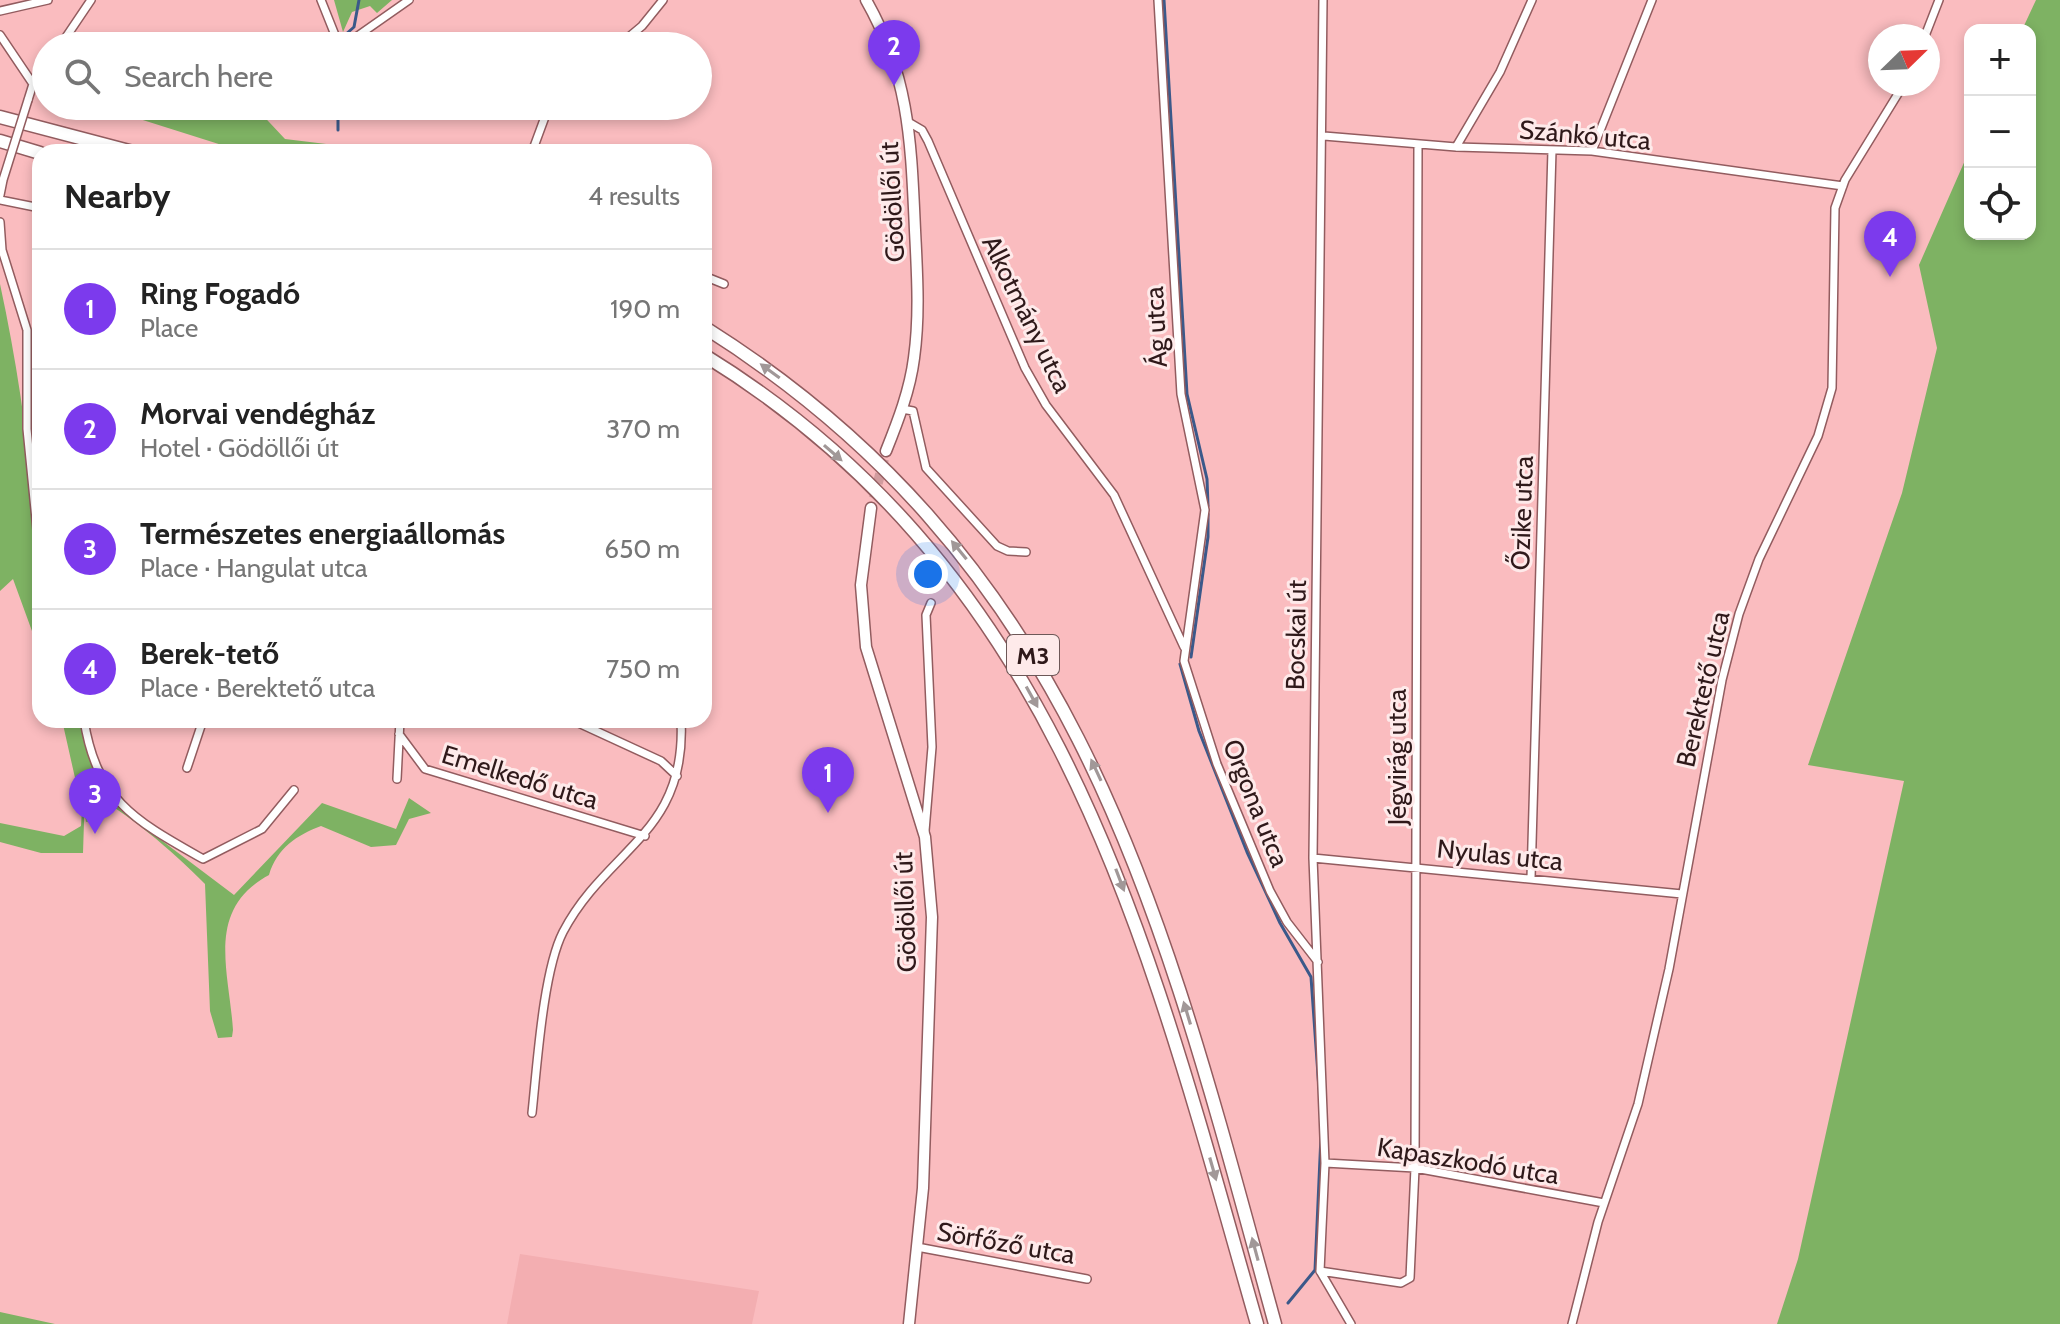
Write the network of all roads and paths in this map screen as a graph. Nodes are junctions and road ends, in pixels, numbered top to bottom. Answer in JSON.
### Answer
{"nodes":[{"id":1,"x":48,"y":0,"type":"edge"},
{"id":2,"x":91,"y":0,"type":"edge"},
{"id":3,"x":321,"y":0,"type":"edge"},
{"id":4,"x":409,"y":0,"type":"edge"},
{"id":5,"x":663,"y":0,"type":"edge"},
{"id":6,"x":866,"y":0,"type":"edge"},
{"id":7,"x":1158,"y":0,"type":"edge"},
{"id":8,"x":1323,"y":0,"type":"edge"},
{"id":9,"x":1532,"y":0,"type":"edge"},
{"id":10,"x":1652,"y":0,"type":"edge"},
{"id":11,"x":1939,"y":0,"type":"edge"},
{"id":12,"x":0,"y":11,"type":"edge"},
{"id":13,"x":1930,"y":24,"type":"edge"},
{"id":14,"x":69,"y":32,"type":"edge"},
{"id":15,"x":331,"y":32,"type":"edge"},
{"id":16,"x":363,"y":32,"type":"edge"},
{"id":17,"x":635,"y":32,"type":"edge"},
{"id":18,"x":0,"y":35,"type":"edge"},
{"id":19,"x":32,"y":83,"type":"edge"},
{"id":20,"x":32,"y":87,"type":"edge"},
{"id":21,"x":1897,"y":96,"type":"edge"},
{"id":22,"x":0,"y":117,"type":"edge"},
{"id":23,"x":544,"y":120,"type":"edge"},
{"id":24,"x":910,"y":123,"type":"junction"},
{"id":25,"x":1324,"y":136,"type":"junction"},
{"id":26,"x":0,"y":141,"type":"edge"},
{"id":27,"x":103,"y":144,"type":"edge"},
{"id":28,"x":535,"y":144,"type":"edge"},
{"id":29,"x":1418,"y":144,"type":"junction"},
{"id":30,"x":1456,"y":147,"type":"junction"},
{"id":31,"x":1552,"y":150,"type":"junction"},
{"id":32,"x":32,"y":151,"type":"edge"},
{"id":33,"x":1592,"y":151,"type":"junction"},
{"id":34,"x":1843,"y":186,"type":"junction"},
{"id":35,"x":0,"y":198,"type":"edge"},
{"id":36,"x":32,"y":206,"type":"edge"},
{"id":37,"x":0,"y":222,"type":"edge"},
{"id":38,"x":712,"y":279,"type":"edge"},
{"id":39,"x":724,"y":284,"type":"dead end"},
{"id":40,"x":712,"y":333,"type":"edge"},
{"id":41,"x":712,"y":361,"type":"edge"},
{"id":42,"x":902,"y":409,"type":"junction"},
{"id":43,"x":886,"y":451,"type":"tunnel mouth"},
{"id":44,"x":32,"y":479,"type":"edge"},
{"id":45,"x":871,"y":508,"type":"tunnel mouth"},
{"id":46,"x":1026,"y":552,"type":"dead end"},
{"id":47,"x":931,"y":603,"type":"dead end"},
{"id":48,"x":1184,"y":647,"type":"junction"},
{"id":49,"x":86,"y":728,"type":"edge"},
{"id":50,"x":200,"y":728,"type":"edge"},
{"id":51,"x":399,"y":728,"type":"edge"},
{"id":52,"x":589,"y":728,"type":"edge"},
{"id":53,"x":680,"y":728,"type":"edge"},
{"id":54,"x":399,"y":734,"type":"junction"},
{"id":55,"x":187,"y":768,"type":"dead end"},
{"id":56,"x":677,"y":776,"type":"junction"},
{"id":57,"x":397,"y":779,"type":"dead end"},
{"id":58,"x":294,"y":790,"type":"dead end"},
{"id":59,"x":645,"y":836,"type":"junction"},
{"id":60,"x":925,"y":837,"type":"junction"},
{"id":61,"x":1313,"y":858,"type":"junction"},
{"id":62,"x":1416,"y":867,"type":"junction"},
{"id":63,"x":1531,"y":878,"type":"junction"},
{"id":64,"x":1682,"y":894,"type":"junction"},
{"id":65,"x":1318,"y":962,"type":"junction"},
{"id":66,"x":532,"y":1113,"type":"dead end"},
{"id":67,"x":1325,"y":1163,"type":"junction"},
{"id":68,"x":1415,"y":1168,"type":"junction"},
{"id":69,"x":1604,"y":1203,"type":"junction"},
{"id":70,"x":917,"y":1247,"type":"junction"},
{"id":71,"x":1320,"y":1271,"type":"junction"},
{"id":72,"x":1087,"y":1279,"type":"dead end"},
{"id":73,"x":1255,"y":1320,"type":"edge"},
{"id":74,"x":909,"y":1324,"type":"edge"},
{"id":75,"x":1275,"y":1324,"type":"edge"},
{"id":76,"x":1351,"y":1324,"type":"edge"},
{"id":77,"x":1572,"y":1324,"type":"edge"}],
"edges":[{"from":1,"to":12,"type":"street"},
{"from":2,"to":14,"type":"street"},
{"from":3,"to":15,"type":"street"},
{"from":4,"to":16,"type":"street"},
{"from":5,"to":17,"type":"street"},
{"from":6,"to":24,"type":"main road","name":"Gödöllői út"},
{"from":7,"to":48,"type":"street","name":"Ág utca"},
{"from":8,"to":25,"type":"street","name":"Bocskai út"},
{"from":9,"to":30,"type":"street"},
{"from":10,"to":33,"type":"street"},
{"from":11,"to":13,"type":"street"},
{"from":18,"to":19,"type":"street"},
{"from":20,"to":35,"type":"street","bridge":true},
{"from":21,"to":34,"type":"street","name":"Berektető utca"},
{"from":22,"to":27,"type":"highway"},
{"from":23,"to":28,"type":"street"},
{"from":24,"to":42,"type":"main road","name":"Gödöllői út"},
{"from":24,"to":48,"type":"street","name":"Alkotmány utca"},
{"from":25,"to":29,"type":"street","name":"Szánkó utca"},
{"from":25,"to":61,"type":"street","name":"Bocskai út"},
{"from":26,"to":32,"type":"highway"},
{"from":29,"to":30,"type":"street","name":"Szánkó utca"},
{"from":29,"to":62,"type":"street","name":"Jégvirág utca"},
{"from":30,"to":31,"type":"street","name":"Szánkó utca"},
{"from":31,"to":33,"type":"street","name":"Szánkó utca"},
{"from":31,"to":63,"type":"street","name":"Őzike utca"},
{"from":33,"to":34,"type":"street","name":"Szánkó utca"},
{"from":34,"to":64,"type":"street","name":"Berektető utca"},
{"from":35,"to":36,"type":"street"},
{"from":37,"to":44,"type":"street"},
{"from":38,"to":39,"type":"street"},
{"from":75,"to":40,"type":"highway","number":"M3","one_way":true},
{"from":41,"to":73,"type":"highway","number":"M3","one_way":true},
{"from":42,"to":43,"type":"main road","name":"Gödöllői út"},
{"from":42,"to":46,"type":"street"},
{"from":45,"to":60,"type":"main road","name":"Gödöllői út"},
{"from":47,"to":60,"type":"street"},
{"from":48,"to":65,"type":"street","name":"Orgona utca"},
{"from":49,"to":58,"type":"street"},
{"from":50,"to":55,"type":"street"},
{"from":51,"to":54,"type":"street"},
{"from":52,"to":56,"type":"street"},
{"from":53,"to":56,"type":"street"},
{"from":54,"to":57,"type":"street"},
{"from":54,"to":59,"type":"street","name":"Emelkedő utca"},
{"from":56,"to":59,"type":"street"},
{"from":59,"to":66,"type":"street"},
{"from":60,"to":70,"type":"main road","name":"Gödöllői út"},
{"from":61,"to":62,"type":"street","name":"Nyulas utca"},
{"from":61,"to":65,"type":"street","name":"Bocskai út"},
{"from":62,"to":63,"type":"street","name":"Nyulas utca"},
{"from":62,"to":68,"type":"street","name":"Jégvirág utca"},
{"from":63,"to":64,"type":"street","name":"Nyulas utca"},
{"from":64,"to":69,"type":"street","name":"Berektető utca"},
{"from":65,"to":67,"type":"street","name":"Bocskai út"},
{"from":67,"to":68,"type":"street","name":"Kapaszkodó utca"},
{"from":67,"to":71,"type":"street","name":"Bocskai út"},
{"from":68,"to":69,"type":"street","name":"Kapaszkodó utca"},
{"from":68,"to":71,"type":"street","name":"Jégvirág utca"},
{"from":69,"to":77,"type":"street","name":"Berektető utca"},
{"from":70,"to":72,"type":"street","name":"Sörfőző utca"},
{"from":70,"to":74,"type":"main road","name":"Gödöllői út"},
{"from":71,"to":76,"type":"street"}]}
